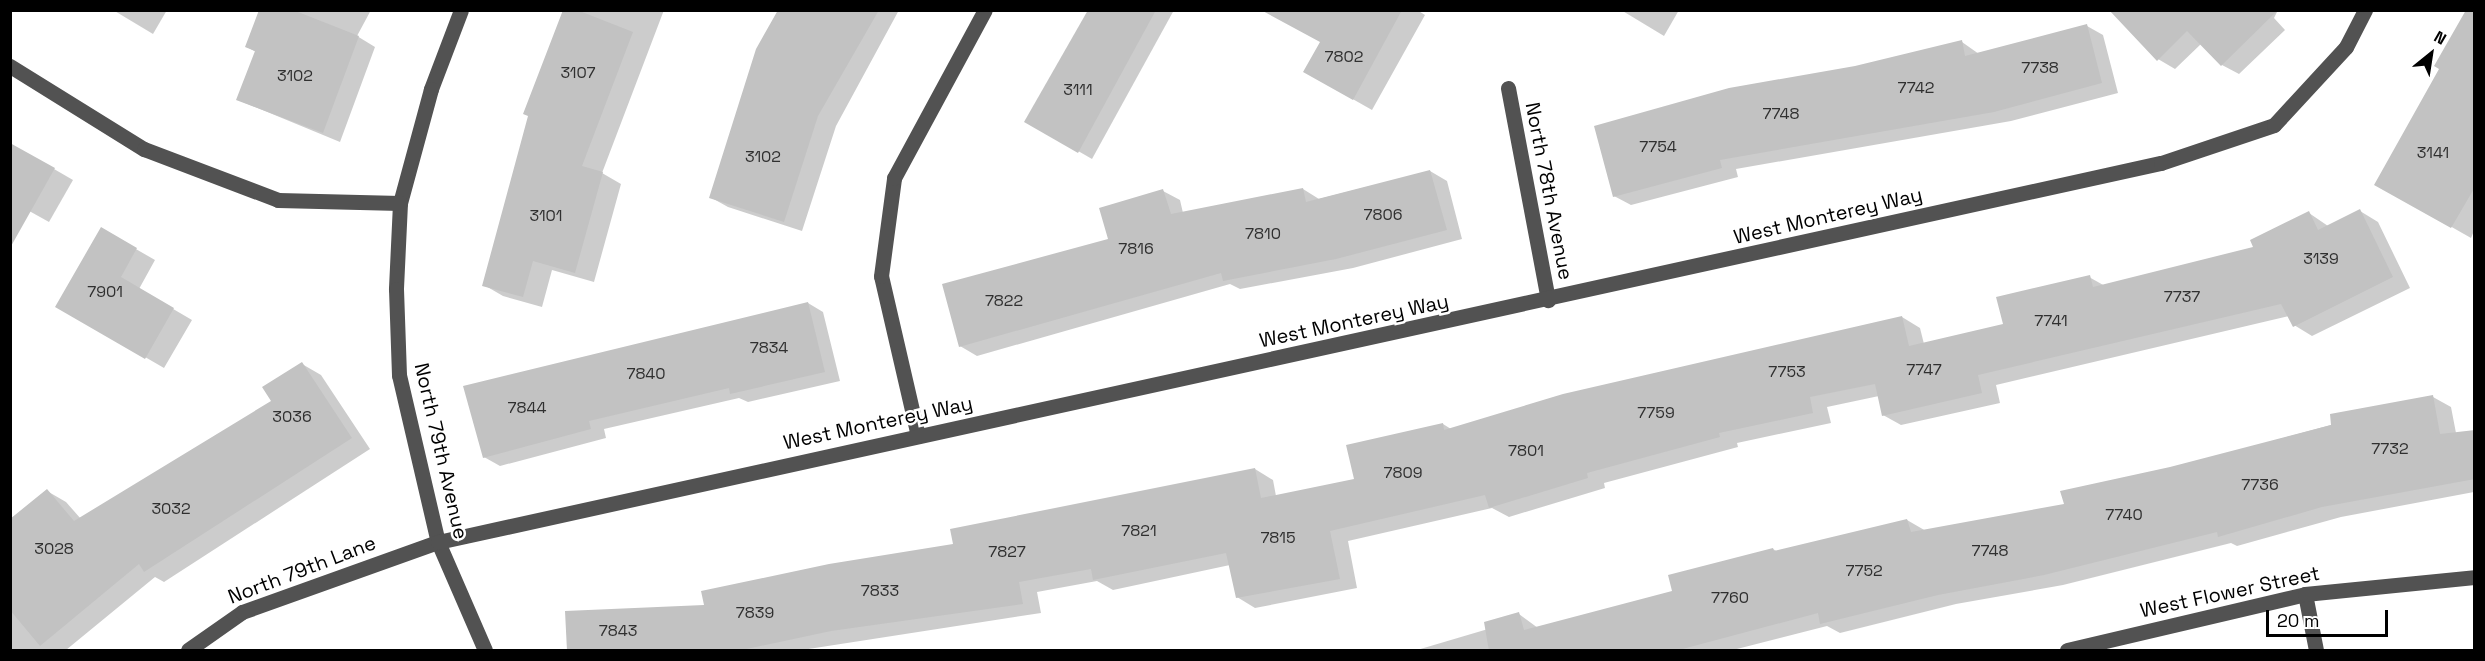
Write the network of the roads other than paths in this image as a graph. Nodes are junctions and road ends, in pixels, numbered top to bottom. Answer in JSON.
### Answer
{"nodes":[{"id":1,"x":461,"y":10,"type":"edge"},
{"id":2,"x":985,"y":10,"type":"edge"},
{"id":3,"x":2365,"y":10,"type":"edge"},
{"id":4,"x":10,"y":66,"type":"edge"},
{"id":5,"x":1508,"y":88,"type":"dead end"},
{"id":6,"x":400,"y":203,"type":"junction"},
{"id":7,"x":1548,"y":300,"type":"junction"},
{"id":8,"x":918,"y":436,"type":"junction"},
{"id":9,"x":438,"y":542,"type":"junction"},
{"id":10,"x":2475,"y":577,"type":"edge"},
{"id":11,"x":2305,"y":594,"type":"junction"},
{"id":12,"x":189,"y":651,"type":"edge"},
{"id":13,"x":485,"y":651,"type":"edge"},
{"id":14,"x":2067,"y":651,"type":"edge"},
{"id":15,"x":2316,"y":651,"type":"edge"}],
"edges":[{"from":1,"to":6,"type":"street","name":"North 79th Avenue"},
{"from":2,"to":8,"type":"street"},
{"from":3,"to":7,"type":"street","name":"West Monterey Way"},
{"from":4,"to":6,"type":"street"},
{"from":5,"to":7,"type":"street","name":"North 78th Avenue"},
{"from":6,"to":9,"type":"street","name":"North 79th Avenue"},
{"from":7,"to":8,"type":"street","name":"West Monterey Way"},
{"from":8,"to":9,"type":"street","name":"West Monterey Way"},
{"from":9,"to":12,"type":"street","name":"North 79th Lane"},
{"from":9,"to":13,"type":"street","name":"North 79th Avenue"},
{"from":10,"to":11,"type":"street","name":"West Flower Street"},
{"from":11,"to":14,"type":"street","name":"West Flower Street"},
{"from":11,"to":15,"type":"street"}]}
